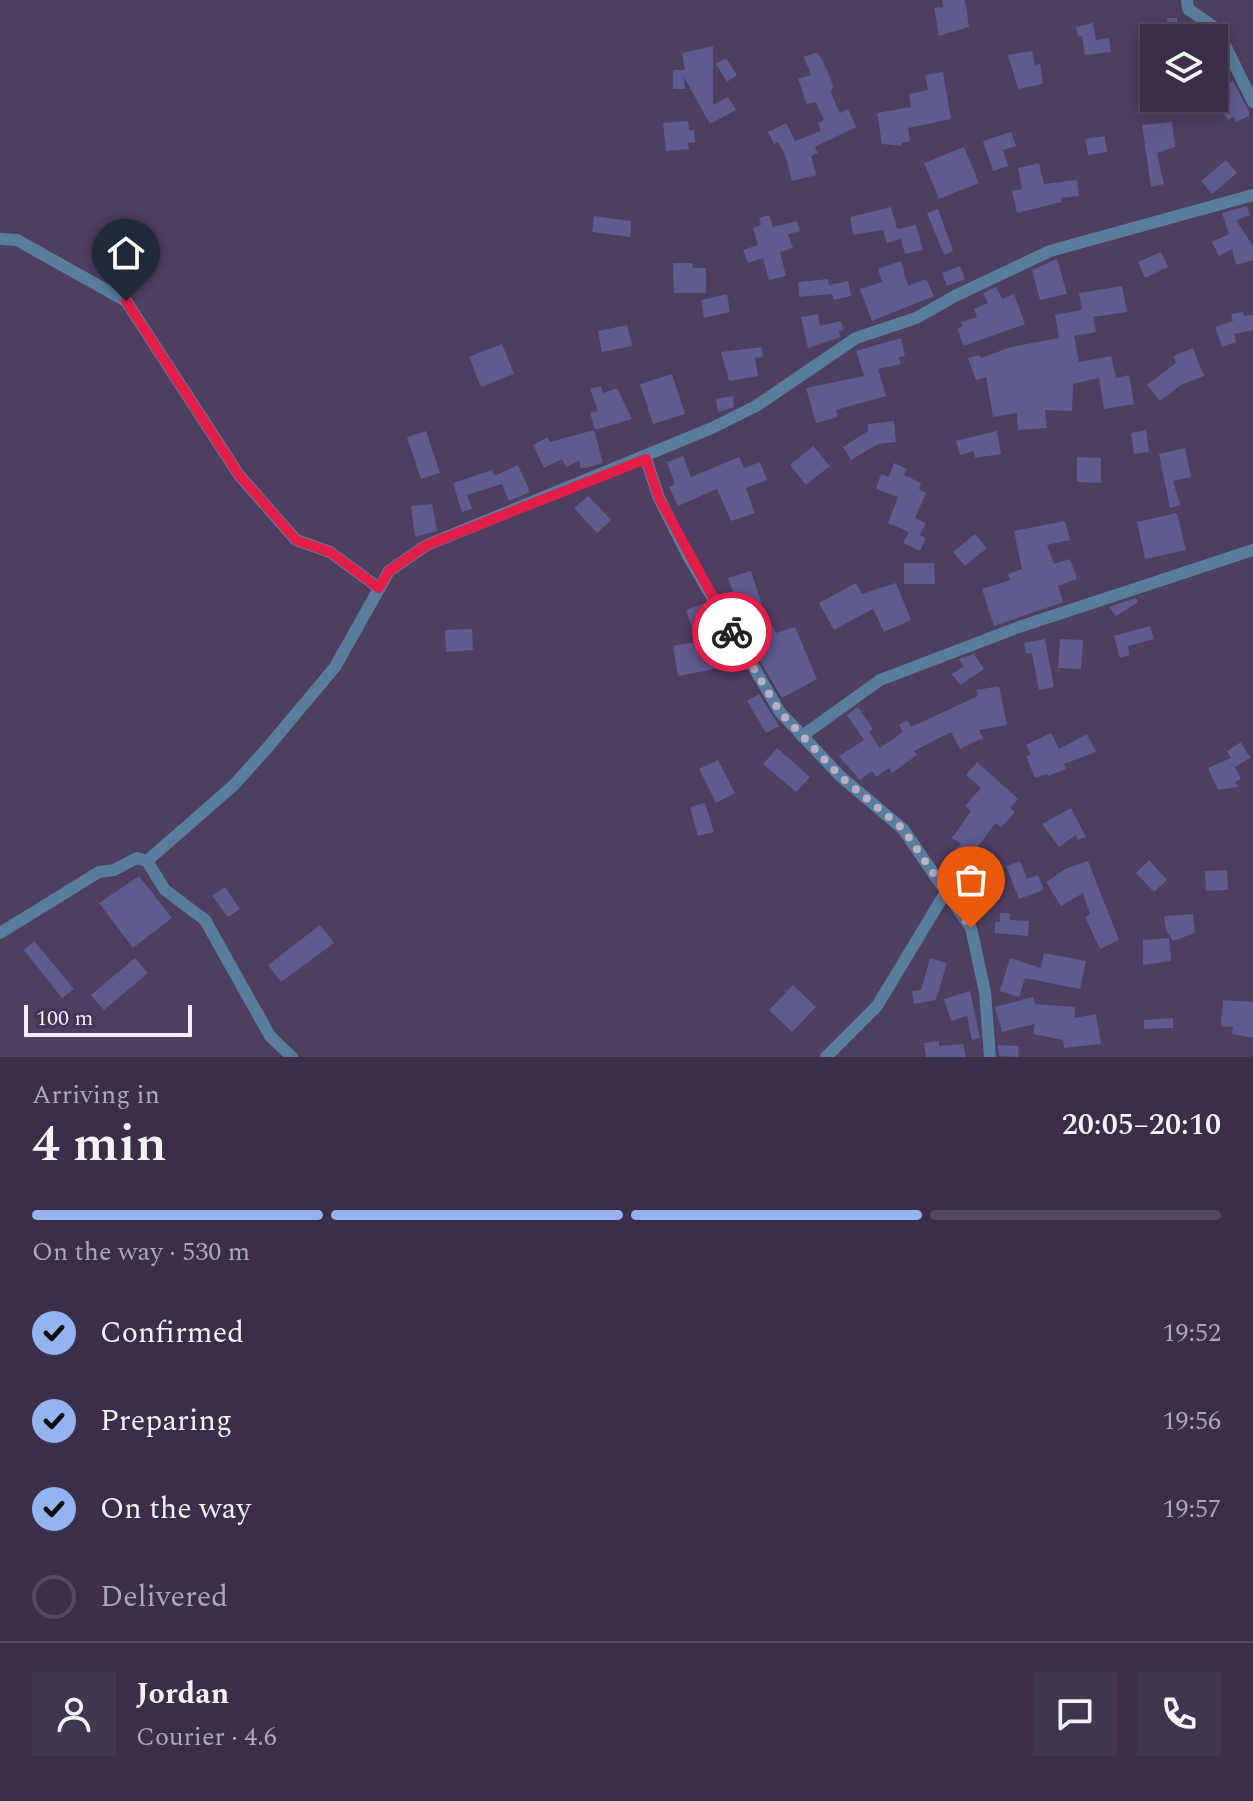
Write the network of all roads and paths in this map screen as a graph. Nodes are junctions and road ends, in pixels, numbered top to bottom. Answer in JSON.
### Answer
{"nodes":[{"id":1,"x":1187,"y":0,"type":"edge"},
{"id":2,"x":1253,"y":102,"type":"edge"},
{"id":3,"x":1253,"y":195,"type":"edge"},
{"id":4,"x":0,"y":239,"type":"edge"},
{"id":5,"x":646,"y":459,"type":"junction"},
{"id":6,"x":1253,"y":550,"type":"edge"},
{"id":7,"x":379,"y":588,"type":"junction"},
{"id":8,"x":802,"y":736,"type":"junction"},
{"id":9,"x":147,"y":861,"type":"junction"},
{"id":10,"x":947,"y":890,"type":"junction"},
{"id":11,"x":0,"y":933,"type":"edge"},
{"id":12,"x":292,"y":1057,"type":"edge"},
{"id":13,"x":826,"y":1057,"type":"edge"},
{"id":14,"x":990,"y":1057,"type":"edge"}],
"edges":[{"from":1,"to":2,"type":"street"},
{"from":3,"to":5,"type":"street"},
{"from":4,"to":7,"type":"street"},
{"from":5,"to":7,"type":"street"},
{"from":5,"to":8,"type":"street"},
{"from":6,"to":8,"type":"street"},
{"from":7,"to":9,"type":"street"},
{"from":8,"to":10,"type":"street"},
{"from":9,"to":11,"type":"street"},
{"from":9,"to":12,"type":"street"},
{"from":10,"to":13,"type":"street"},
{"from":10,"to":14,"type":"street"}]}
